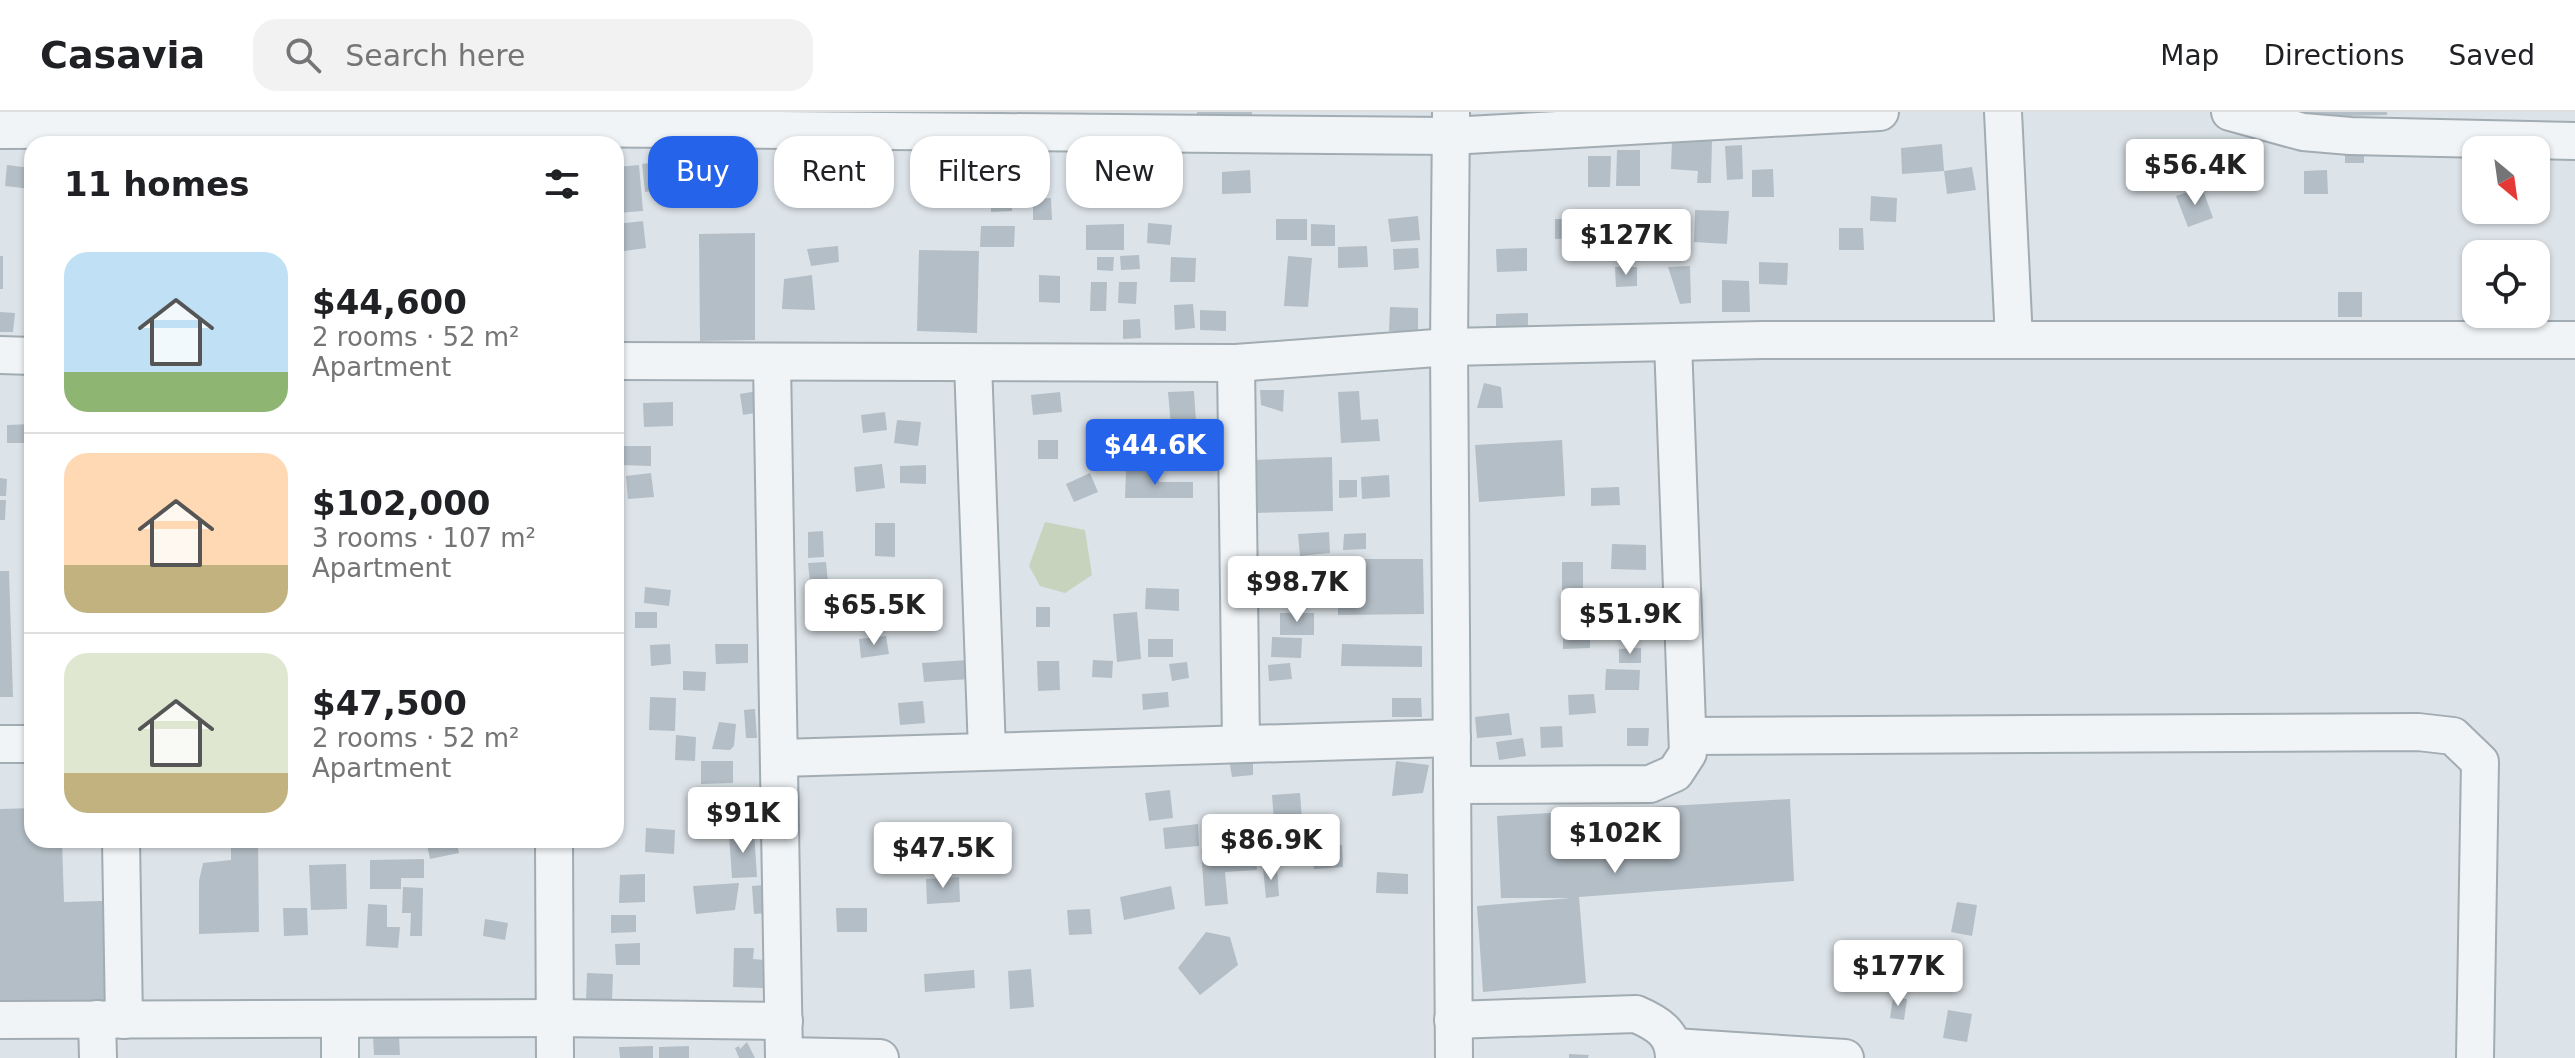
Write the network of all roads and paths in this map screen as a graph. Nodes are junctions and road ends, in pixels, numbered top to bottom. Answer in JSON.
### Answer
{"nodes":[{"id":1,"x":1880,"y":112,"type":"edge"},
{"id":2,"x":2003,"y":112,"type":"edge"},
{"id":3,"x":2230,"y":112,"type":"edge"},
{"id":4,"x":324,"y":120,"type":"edge"},
{"id":5,"x":1450,"y":124,"type":"edge"},
{"id":6,"x":555,"y":128,"type":"edge"},
{"id":7,"x":0,"y":130,"type":"edge"},
{"id":8,"x":2575,"y":141,"type":"edge"},
{"id":9,"x":2014,"y":340,"type":"junction"},
{"id":10,"x":2575,"y":340,"type":"edge"},
{"id":11,"x":1673,"y":342,"type":"junction"},
{"id":12,"x":1449,"y":347,"type":"junction"},
{"id":13,"x":0,"y":355,"type":"edge"},
{"id":14,"x":24,"y":356,"type":"edge"},
{"id":15,"x":624,"y":361,"type":"edge"},
{"id":16,"x":772,"y":363,"type":"junction"},
{"id":17,"x":973,"y":363,"type":"junction"},
{"id":18,"x":1236,"y":363,"type":"junction"},
{"id":19,"x":1688,"y":736,"type":"junction"},
{"id":20,"x":1452,"y":738,"type":"junction"},
{"id":21,"x":0,"y":744,"type":"edge"},
{"id":22,"x":24,"y":744,"type":"edge"},
{"id":23,"x":1241,"y":744,"type":"junction"},
{"id":24,"x":987,"y":751,"type":"junction"},
{"id":25,"x":780,"y":758,"type":"junction"},
{"id":26,"x":1452,"y":785,"type":"junction"},
{"id":27,"x":121,"y":848,"type":"edge"},
{"id":28,"x":554,"y":848,"type":"edge"},
{"id":29,"x":554,"y":1018,"type":"junction"},
{"id":30,"x":340,"y":1019,"type":"junction"},
{"id":31,"x":0,"y":1020,"type":"edge"},
{"id":32,"x":110,"y":1020,"type":"junction"},
{"id":33,"x":1453,"y":1020,"type":"junction"},
{"id":34,"x":784,"y":1045,"type":"edge"},
{"id":35,"x":1674,"y":1052,"type":"edge"},
{"id":36,"x":98,"y":1058,"type":"edge"},
{"id":37,"x":340,"y":1058,"type":"edge"},
{"id":38,"x":555,"y":1058,"type":"edge"},
{"id":39,"x":880,"y":1058,"type":"edge"},
{"id":40,"x":1454,"y":1058,"type":"edge"},
{"id":41,"x":1845,"y":1058,"type":"edge"},
{"id":42,"x":2475,"y":1058,"type":"edge"}],
"edges":[{"from":1,"to":5,"type":"street"},
{"from":2,"to":9,"type":"street"},
{"from":3,"to":8,"type":"street"},
{"from":4,"to":6,"type":"street"},
{"from":4,"to":7,"type":"street"},
{"from":5,"to":6,"type":"street"},
{"from":5,"to":12,"type":"street"},
{"from":9,"to":10,"type":"street"},
{"from":9,"to":11,"type":"street"},
{"from":11,"to":12,"type":"street"},
{"from":11,"to":19,"type":"street"},
{"from":12,"to":18,"type":"street"},
{"from":12,"to":20,"type":"street"},
{"from":13,"to":14,"type":"street"},
{"from":15,"to":16,"type":"street"},
{"from":16,"to":17,"type":"street"},
{"from":16,"to":25,"type":"street"},
{"from":17,"to":18,"type":"street"},
{"from":17,"to":24,"type":"street"},
{"from":18,"to":23,"type":"street"},
{"from":19,"to":26,"type":"street"},
{"from":19,"to":42,"type":"street"},
{"from":20,"to":23,"type":"street"},
{"from":20,"to":26,"type":"street"},
{"from":21,"to":22,"type":"street"},
{"from":23,"to":24,"type":"street"},
{"from":24,"to":25,"type":"street"},
{"from":25,"to":34,"type":"street"},
{"from":26,"to":33,"type":"street"},
{"from":27,"to":32,"type":"street"},
{"from":28,"to":29,"type":"street"},
{"from":29,"to":30,"type":"street"},
{"from":29,"to":34,"type":"street"},
{"from":29,"to":38,"type":"street"},
{"from":30,"to":32,"type":"street"},
{"from":30,"to":37,"type":"street"},
{"from":31,"to":32,"type":"street"},
{"from":32,"to":36,"type":"street"},
{"from":33,"to":35,"type":"street"},
{"from":33,"to":40,"type":"street"},
{"from":34,"to":39,"type":"street"},
{"from":35,"to":41,"type":"street"}]}
